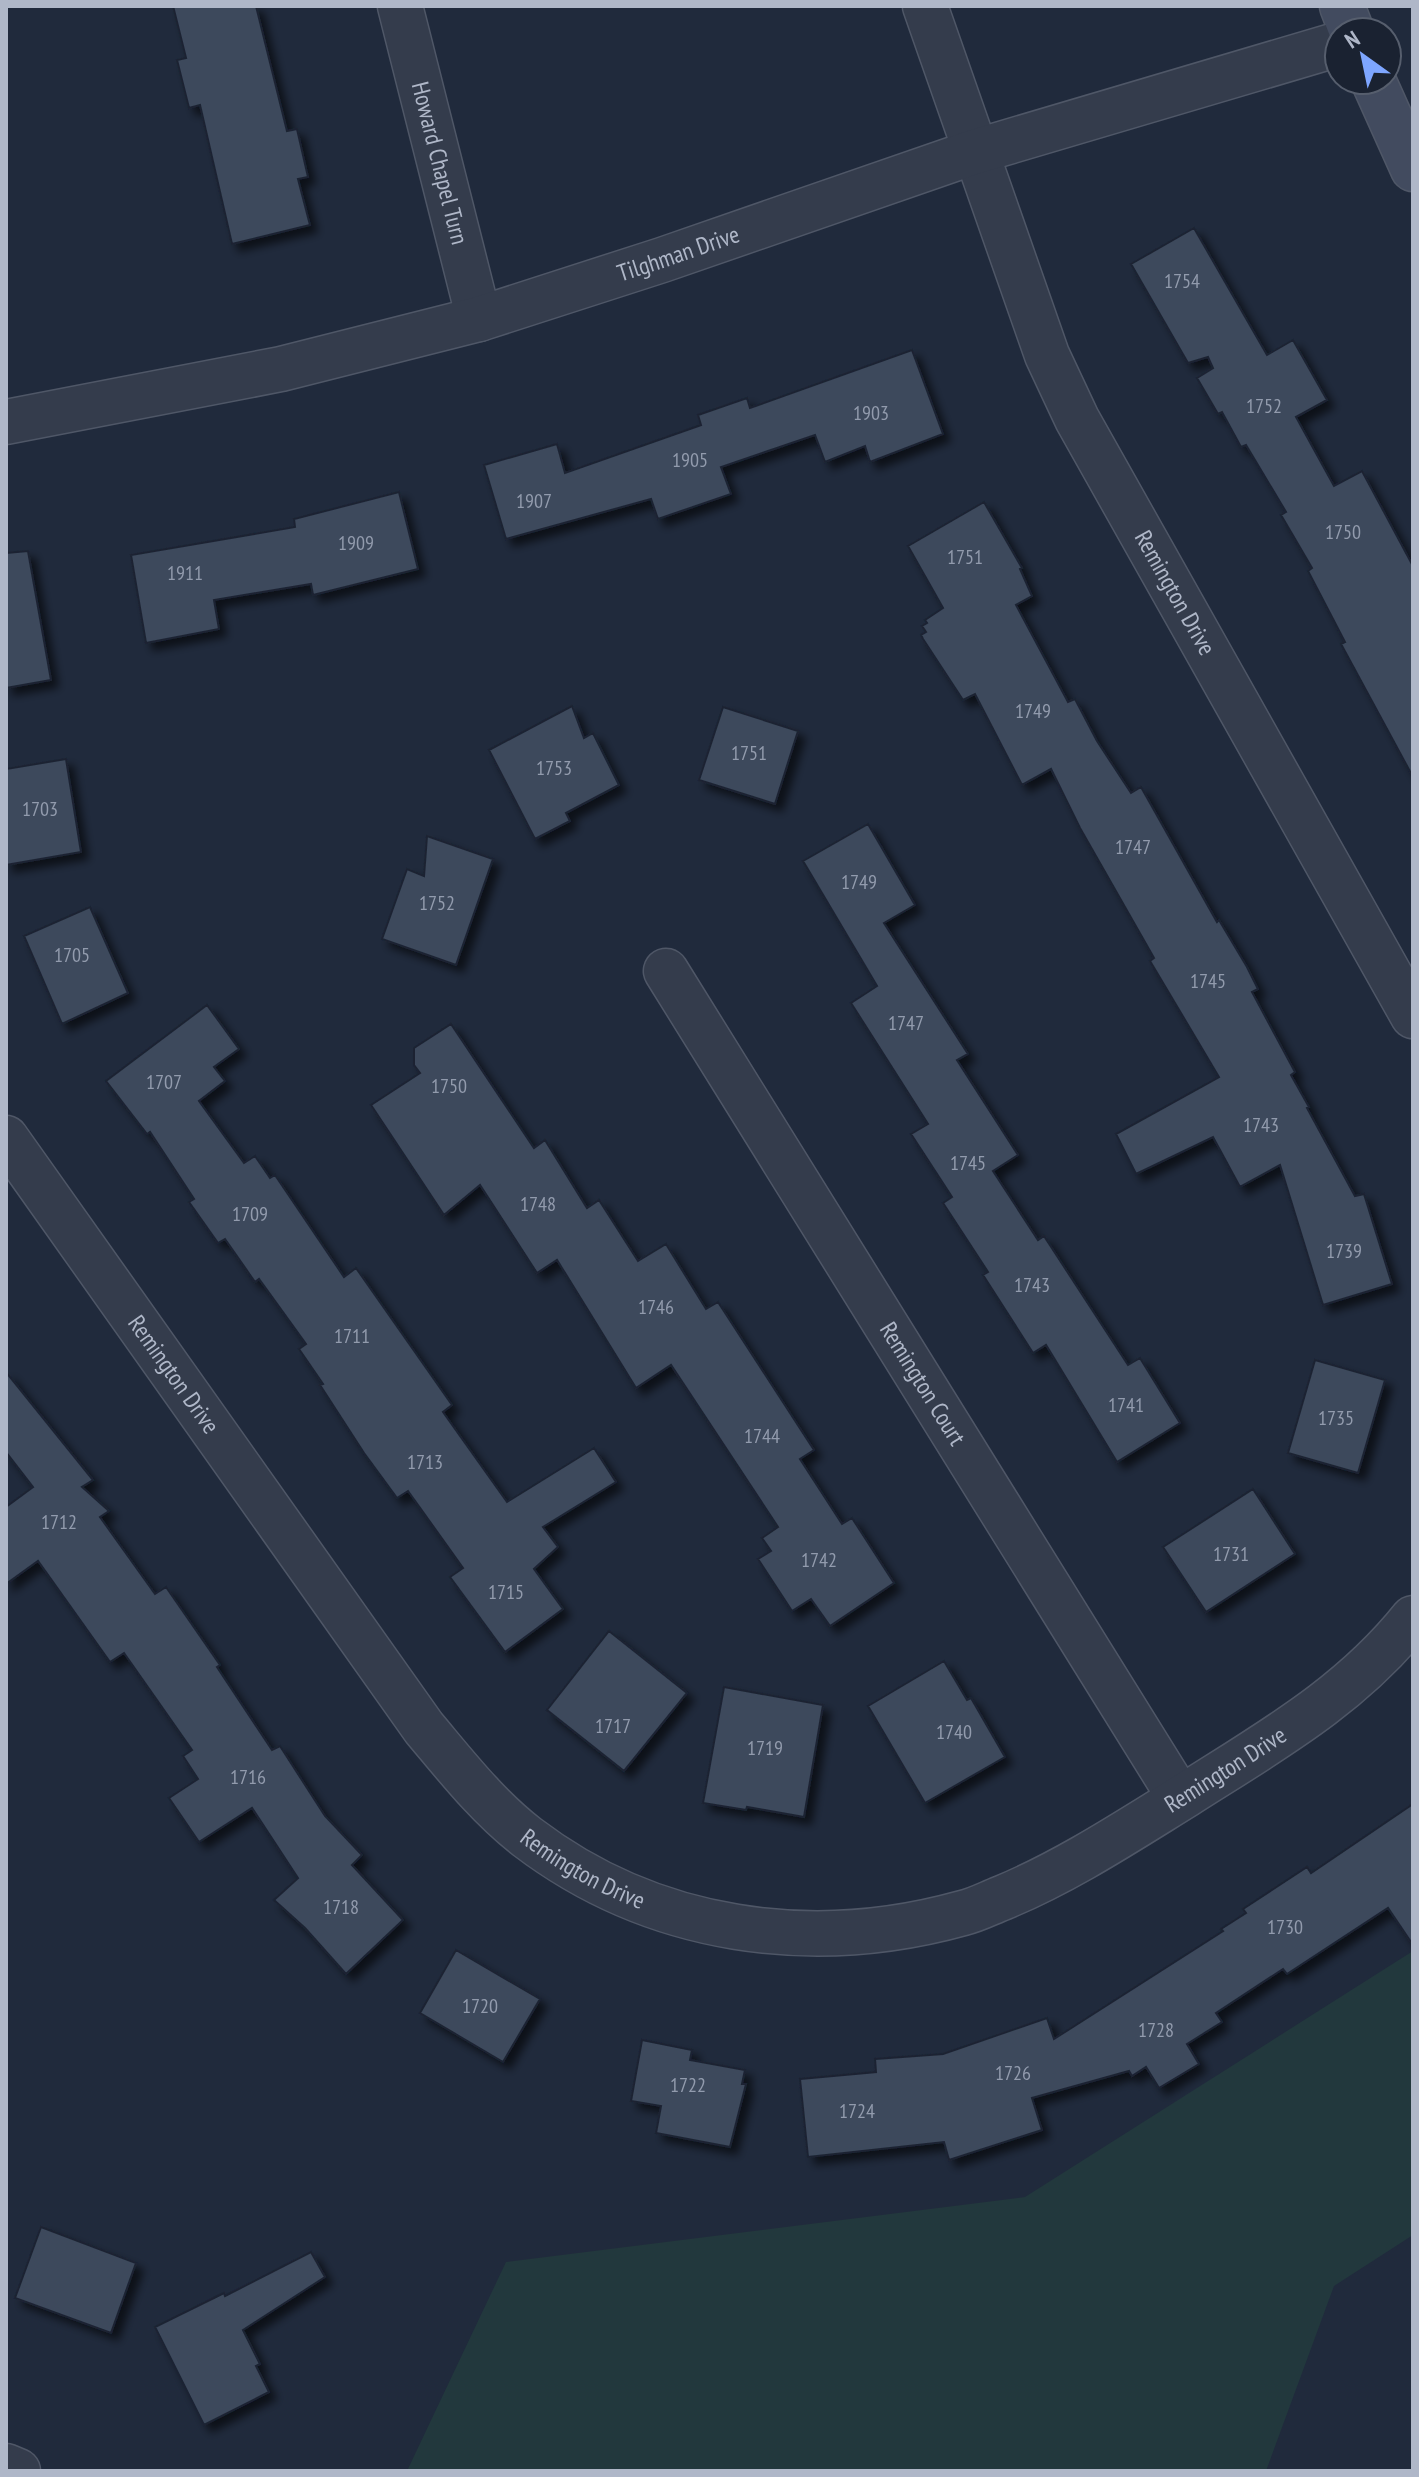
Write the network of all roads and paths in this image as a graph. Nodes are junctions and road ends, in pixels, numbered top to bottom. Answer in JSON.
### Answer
{"nodes":[{"id":1,"x":400,"y":6,"type":"edge"},
{"id":2,"x":925,"y":6,"type":"edge"},
{"id":3,"x":1323,"y":49,"type":"edge"},
{"id":4,"x":1380,"y":96,"type":"edge"},
{"id":5,"x":974,"y":152,"type":"junction"},
{"id":6,"x":1413,"y":169,"type":"edge"},
{"id":7,"x":479,"y":319,"type":"junction"},
{"id":8,"x":6,"y":422,"type":"edge"},
{"id":9,"x":666,"y":971,"type":"dead end"},
{"id":10,"x":1413,"y":1016,"type":"edge"},
{"id":11,"x":6,"y":1138,"type":"edge"},
{"id":12,"x":1413,"y":1618,"type":"edge"},
{"id":13,"x":1180,"y":1798,"type":"junction"},
{"id":14,"x":6,"y":2466,"type":"edge"},
{"id":15,"x":18,"y":2471,"type":"edge"}],
"edges":[{"from":1,"to":7,"type":"street","name":"Howard Chapel Turn"},
{"from":2,"to":5,"type":"street","name":"Remington Drive"},
{"from":3,"to":5,"type":"street","name":"Tilghman Drive"},
{"from":4,"to":6,"type":"street"},
{"from":5,"to":7,"type":"street","name":"Tilghman Drive"},
{"from":5,"to":10,"type":"street","name":"Remington Drive"},
{"from":7,"to":8,"type":"street","name":"Tilghman Drive"},
{"from":9,"to":13,"type":"street","name":"Remington Court"},
{"from":11,"to":13,"type":"street","name":"Remington Drive"},
{"from":12,"to":13,"type":"street","name":"Remington Drive"},
{"from":14,"to":15,"type":"street"}]}
